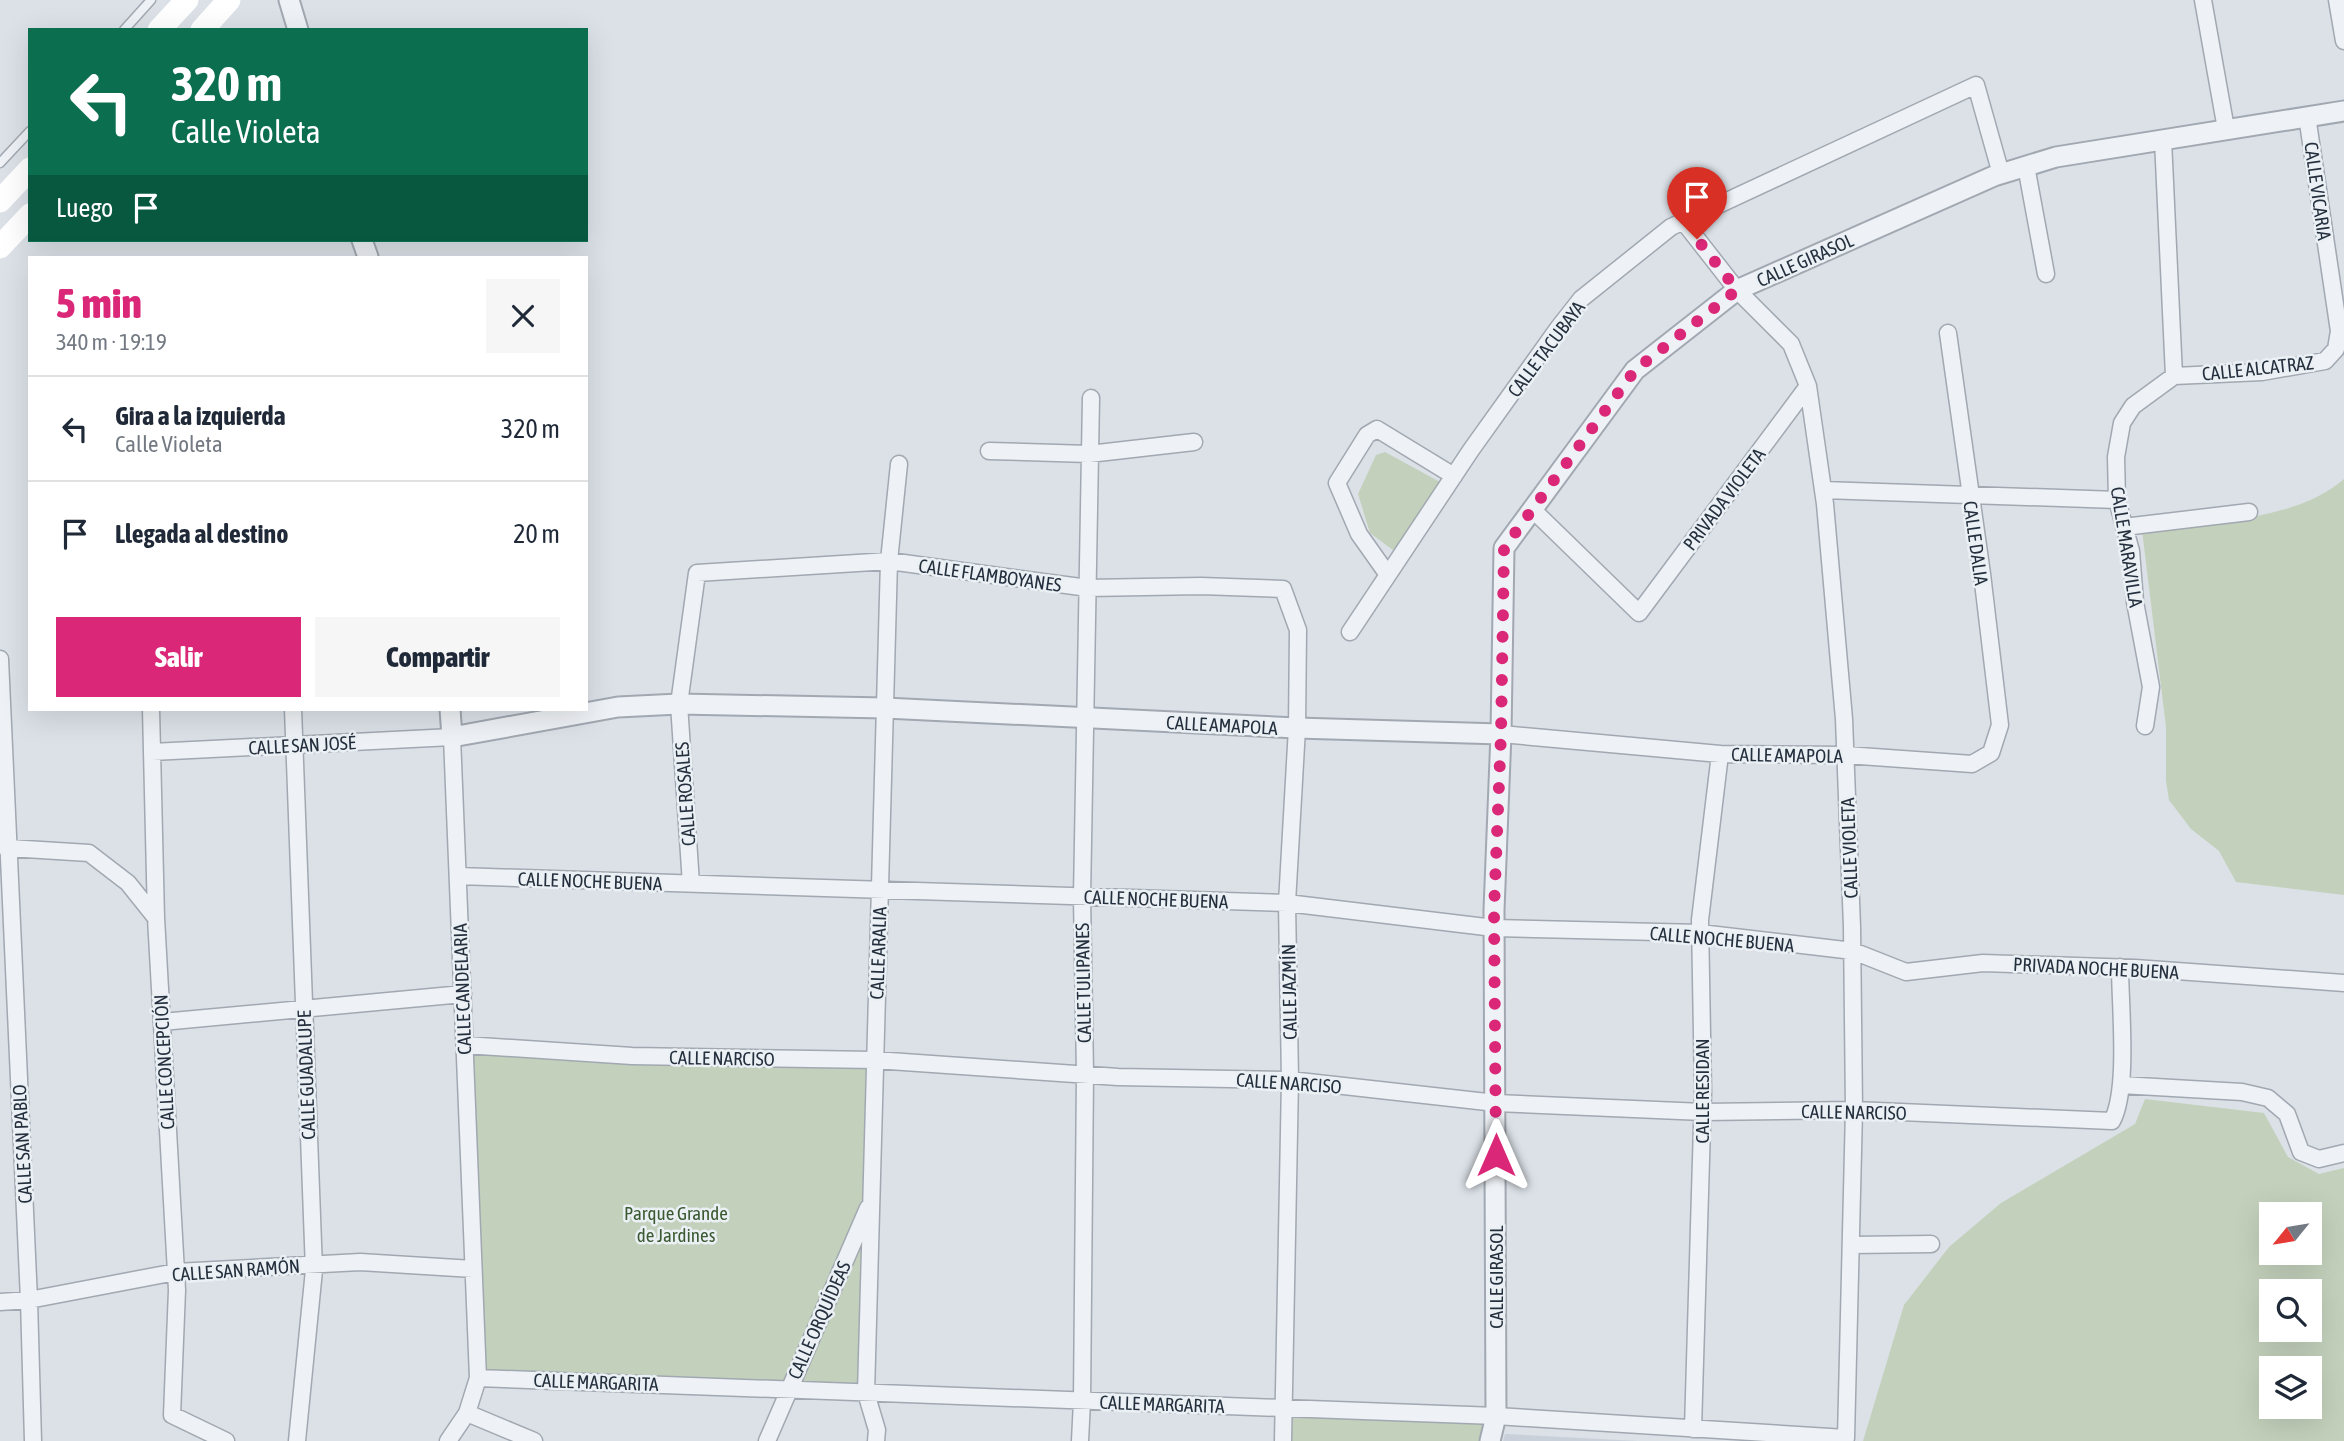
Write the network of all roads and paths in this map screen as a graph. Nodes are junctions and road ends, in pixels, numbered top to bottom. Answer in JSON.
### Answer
{"nodes":[{"id":1,"x":151,"y":0,"type":"edge"},
{"id":2,"x":187,"y":0,"type":"edge"},
{"id":3,"x":229,"y":0,"type":"edge"},
{"id":4,"x":289,"y":0,"type":"edge"},
{"id":5,"x":2203,"y":0,"type":"edge"},
{"id":6,"x":2337,"y":0,"type":"edge"},
{"id":7,"x":126,"y":28,"type":"edge"},
{"id":8,"x":161,"y":28,"type":"edge"},
{"id":9,"x":204,"y":28,"type":"edge"},
{"id":10,"x":297,"y":28,"type":"edge"},
{"id":11,"x":2344,"y":41,"type":"edge"},
{"id":12,"x":2344,"y":111,"type":"edge"},
{"id":13,"x":2307,"y":117,"type":"junction"},
{"id":14,"x":2227,"y":130,"type":"junction"},
{"id":15,"x":28,"y":133,"type":"edge"},
{"id":16,"x":2163,"y":140,"type":"junction"},
{"id":17,"x":0,"y":163,"type":"edge"},
{"id":18,"x":2026,"y":166,"type":"junction"},
{"id":19,"x":28,"y":171,"type":"edge"},
{"id":20,"x":2001,"y":174,"type":"junction"},
{"id":21,"x":0,"y":201,"type":"edge"},
{"id":22,"x":28,"y":217,"type":"edge"},
{"id":23,"x":1683,"y":221,"type":"junction"},
{"id":24,"x":0,"y":247,"type":"edge"},
{"id":25,"x":2046,"y":274,"type":"dead end"},
{"id":26,"x":1737,"y":290,"type":"junction"},
{"id":27,"x":1948,"y":333,"type":"dead end"},
{"id":28,"x":2336,"y":349,"type":"joint"},
{"id":29,"x":2174,"y":376,"type":"junction"},
{"id":30,"x":1808,"y":386,"type":"junction"},
{"id":31,"x":1091,"y":398,"type":"dead end"},
{"id":32,"x":1194,"y":442,"type":"dead end"},
{"id":33,"x":989,"y":451,"type":"dead end"},
{"id":34,"x":1089,"y":454,"type":"junction"},
{"id":35,"x":899,"y":464,"type":"dead end"},
{"id":36,"x":1454,"y":476,"type":"junction"},
{"id":37,"x":1823,"y":490,"type":"junction"},
{"id":38,"x":1969,"y":495,"type":"junction"},
{"id":39,"x":2118,"y":500,"type":"junction"},
{"id":40,"x":1532,"y":509,"type":"junction"},
{"id":41,"x":2249,"y":512,"type":"dead end"},
{"id":42,"x":2124,"y":527,"type":"junction"},
{"id":43,"x":889,"y":561,"type":"junction"},
{"id":44,"x":697,"y":573,"type":"joint"},
{"id":45,"x":1388,"y":575,"type":"junction"},
{"id":46,"x":1088,"y":588,"type":"junction"},
{"id":47,"x":1283,"y":589,"type":"joint"},
{"id":48,"x":1350,"y":632,"type":"dead end"},
{"id":49,"x":0,"y":659,"type":"edge"},
{"id":50,"x":680,"y":704,"type":"junction"},
{"id":51,"x":885,"y":708,"type":"junction"},
{"id":52,"x":151,"y":711,"type":"edge"},
{"id":53,"x":293,"y":711,"type":"edge"},
{"id":54,"x":450,"y":711,"type":"edge"},
{"id":55,"x":1086,"y":718,"type":"junction"},
{"id":56,"x":2144,"y":726,"type":"dead end"},
{"id":57,"x":1297,"y":728,"type":"junction"},
{"id":58,"x":1501,"y":734,"type":"junction"},
{"id":59,"x":452,"y":737,"type":"junction"},
{"id":60,"x":294,"y":745,"type":"junction"},
{"id":61,"x":152,"y":752,"type":"junction"},
{"id":62,"x":1991,"y":753,"type":"joint"},
{"id":63,"x":1720,"y":754,"type":"junction"},
{"id":64,"x":1846,"y":755,"type":"junction"},
{"id":65,"x":4,"y":847,"type":"edge"},
{"id":66,"x":458,"y":876,"type":"junction"},
{"id":67,"x":691,"y":884,"type":"junction"},
{"id":68,"x":880,"y":890,"type":"junction"},
{"id":69,"x":1082,"y":897,"type":"junction"},
{"id":70,"x":1287,"y":904,"type":"junction"},
{"id":71,"x":156,"y":918,"type":"junction"},
{"id":72,"x":1494,"y":928,"type":"junction"},
{"id":73,"x":1700,"y":933,"type":"junction"},
{"id":74,"x":1853,"y":951,"type":"junction"},
{"id":75,"x":2120,"y":967,"type":"junction"},
{"id":76,"x":2344,"y":983,"type":"edge"},
{"id":77,"x":463,"y":994,"type":"junction"},
{"id":78,"x":304,"y":1009,"type":"junction"},
{"id":79,"x":162,"y":1022,"type":"junction"},
{"id":80,"x":465,"y":1045,"type":"junction"},
{"id":81,"x":875,"y":1060,"type":"junction"},
{"id":82,"x":1085,"y":1074,"type":"junction"},
{"id":83,"x":1290,"y":1080,"type":"junction"},
{"id":84,"x":2121,"y":1085,"type":"junction"},
{"id":85,"x":1496,"y":1103,"type":"junction"},
{"id":86,"x":1854,"y":1110,"type":"junction"},
{"id":87,"x":1703,"y":1112,"type":"junction"},
{"id":88,"x":2344,"y":1153,"type":"edge"},
{"id":89,"x":872,"y":1199,"type":"junction"},
{"id":90,"x":1931,"y":1244,"type":"dead end"},
{"id":91,"x":1851,"y":1245,"type":"junction"},
{"id":92,"x":313,"y":1265,"type":"junction"},
{"id":93,"x":473,"y":1269,"type":"junction"},
{"id":94,"x":176,"y":1272,"type":"junction"},
{"id":95,"x":29,"y":1300,"type":"junction"},
{"id":96,"x":0,"y":1302,"type":"edge"},
{"id":97,"x":478,"y":1378,"type":"junction"},
{"id":98,"x":788,"y":1390,"type":"junction"},
{"id":99,"x":866,"y":1392,"type":"junction"},
{"id":100,"x":1082,"y":1401,"type":"junction"},
{"id":101,"x":1284,"y":1408,"type":"junction"},
{"id":102,"x":467,"y":1413,"type":"junction"},
{"id":103,"x":1496,"y":1416,"type":"junction"},
{"id":104,"x":1693,"y":1429,"type":"junction"},
{"id":105,"x":1846,"y":1438,"type":"joint"},
{"id":106,"x":33,"y":1441,"type":"edge"},
{"id":107,"x":226,"y":1441,"type":"edge"},
{"id":108,"x":298,"y":1441,"type":"edge"},
{"id":109,"x":448,"y":1441,"type":"edge"},
{"id":110,"x":534,"y":1441,"type":"edge"},
{"id":111,"x":766,"y":1441,"type":"edge"},
{"id":112,"x":876,"y":1441,"type":"edge"},
{"id":113,"x":1080,"y":1441,"type":"edge"},
{"id":114,"x":1283,"y":1441,"type":"edge"},
{"id":115,"x":1490,"y":1441,"type":"edge"}],
"edges":[{"from":1,"to":7,"type":"lane"},
{"from":2,"to":8,"type":"main road"},
{"from":3,"to":9,"type":"main road"},
{"from":4,"to":10,"type":"street"},
{"from":5,"to":14,"type":"street"},
{"from":6,"to":11,"type":"street"},
{"from":12,"to":13,"type":"street","name":"CALLE GIRASOL"},
{"from":13,"to":14,"type":"street","name":"CALLE GIRASOL"},
{"from":13,"to":28,"type":"street","name":"CALLE VICARIA"},
{"from":14,"to":16,"type":"street","name":"CALLE GIRASOL"},
{"from":15,"to":17,"type":"lane"},
{"from":16,"to":18,"type":"street","name":"CALLE GIRASOL"},
{"from":16,"to":29,"type":"street"},
{"from":18,"to":20,"type":"street","name":"CALLE GIRASOL"},
{"from":18,"to":25,"type":"street"},
{"from":19,"to":21,"type":"main road"},
{"from":20,"to":23,"type":"street","name":"CALLE TACUBAYA"},
{"from":20,"to":26,"type":"street","name":"CALLE GIRASOL"},
{"from":22,"to":24,"type":"main road"},
{"from":23,"to":26,"type":"street","name":"CALLE VIOLETA"},
{"from":23,"to":36,"type":"street","name":"CALLE TACUBAYA"},
{"from":26,"to":30,"type":"street","name":"CALLE VIOLETA"},
{"from":26,"to":40,"type":"street","name":"CALLE GIRASOL"},
{"from":27,"to":38,"type":"street","name":"CALLE DALIA"},
{"from":28,"to":29,"type":"street","name":"CALLE ALCATRAZ"},
{"from":29,"to":39,"type":"street","name":"CALLE MARAVILLA"},
{"from":30,"to":37,"type":"street","name":"CALLE VIOLETA"},
{"from":30,"to":40,"type":"street","name":"PRIVADA VIOLETA"},
{"from":31,"to":34,"type":"street","name":"CALLE TULIPANES"},
{"from":32,"to":34,"type":"street"},
{"from":33,"to":34,"type":"street"},
{"from":34,"to":46,"type":"street","name":"CALLE TULIPANES"},
{"from":35,"to":43,"type":"street","name":"CALLE ARALIA"},
{"from":36,"to":45,"type":"street","name":"CALLE TACUBAYA"},
{"from":36,"to":45,"type":"street"},
{"from":37,"to":38,"type":"street"},
{"from":37,"to":64,"type":"street","name":"CALLE VIOLETA"},
{"from":38,"to":39,"type":"street"},
{"from":38,"to":62,"type":"street","name":"CALLE DALIA"},
{"from":39,"to":42,"type":"street","name":"CALLE MARAVILLA"},
{"from":40,"to":58,"type":"street","name":"CALLE GIRASOL"},
{"from":41,"to":42,"type":"street"},
{"from":42,"to":56,"type":"street","name":"CALLE MARAVILLA"},
{"from":43,"to":44,"type":"street","name":"CALLE FLAMBOYANES"},
{"from":43,"to":46,"type":"street","name":"CALLE FLAMBOYANES"},
{"from":43,"to":51,"type":"street","name":"CALLE ARALIA"},
{"from":44,"to":50,"type":"street","name":"CALLE ROSALES"},
{"from":45,"to":48,"type":"street","name":"CALLE TACUBAYA"},
{"from":46,"to":47,"type":"street","name":"CALLE FLAMBOYANES"},
{"from":46,"to":55,"type":"street","name":"CALLE TULIPANES"},
{"from":47,"to":57,"type":"street","name":"CALLE JAZMÍN"},
{"from":49,"to":65,"type":"street","name":"CALLE SAN PABLO"},
{"from":50,"to":51,"type":"street","name":"CALLE AMAPOLA"},
{"from":50,"to":59,"type":"street","name":"CALLE AMAPOLA"},
{"from":50,"to":67,"type":"street","name":"CALLE ROSALES"},
{"from":51,"to":55,"type":"street","name":"CALLE AMAPOLA"},
{"from":51,"to":68,"type":"street","name":"CALLE ARALIA"},
{"from":52,"to":61,"type":"street","name":"CALLE CONCEPCIÓN"},
{"from":53,"to":60,"type":"street","name":"CALLE GUADALUPE"},
{"from":54,"to":59,"type":"street","name":"CALLE CANDELARIA"},
{"from":55,"to":57,"type":"street","name":"CALLE AMAPOLA"},
{"from":55,"to":69,"type":"street","name":"CALLE TULIPANES"},
{"from":57,"to":58,"type":"street","name":"CALLE AMAPOLA"},
{"from":57,"to":70,"type":"street","name":"CALLE JAZMÍN"},
{"from":58,"to":63,"type":"street","name":"CALLE AMAPOLA"},
{"from":58,"to":72,"type":"street","name":"CALLE GIRASOL"},
{"from":59,"to":60,"type":"street","name":"CALLE SAN JOSÉ"},
{"from":59,"to":66,"type":"street","name":"CALLE CANDELARIA"},
{"from":60,"to":61,"type":"street","name":"CALLE SAN JOSÉ"},
{"from":60,"to":78,"type":"street","name":"CALLE GUADALUPE"},
{"from":61,"to":71,"type":"street","name":"CALLE CONCEPCIÓN"},
{"from":62,"to":64,"type":"street","name":"CALLE AMAPOLA"},
{"from":63,"to":64,"type":"street","name":"CALLE AMAPOLA"},
{"from":63,"to":73,"type":"street","name":"CALLE RESIDAN"},
{"from":64,"to":74,"type":"street","name":"CALLE VIOLETA"},
{"from":65,"to":71,"type":"street"},
{"from":65,"to":95,"type":"street","name":"CALLE SAN PABLO"},
{"from":66,"to":67,"type":"street","name":"CALLE NOCHE BUENA"},
{"from":66,"to":77,"type":"street","name":"CALLE CANDELARIA"},
{"from":67,"to":68,"type":"street","name":"CALLE NOCHE BUENA"},
{"from":68,"to":69,"type":"street","name":"CALLE NOCHE BUENA"},
{"from":68,"to":81,"type":"street","name":"CALLE ARALIA"},
{"from":69,"to":70,"type":"street","name":"CALLE NOCHE BUENA"},
{"from":69,"to":82,"type":"street","name":"CALLE TULIPANES"},
{"from":70,"to":72,"type":"street","name":"CALLE NOCHE BUENA"},
{"from":70,"to":83,"type":"street","name":"CALLE JAZMÍN"},
{"from":71,"to":79,"type":"street","name":"CALLE CONCEPCIÓN"},
{"from":72,"to":73,"type":"street","name":"CALLE NOCHE BUENA"},
{"from":72,"to":85,"type":"street","name":"CALLE GIRASOL"},
{"from":73,"to":74,"type":"street","name":"CALLE NOCHE BUENA"},
{"from":73,"to":87,"type":"street","name":"CALLE RESIDAN"},
{"from":74,"to":75,"type":"street","name":"PRIVADA NOCHE BUENA"},
{"from":74,"to":86,"type":"street","name":"CALLE VIOLETA"},
{"from":75,"to":76,"type":"street","name":"PRIVADA NOCHE BUENA"},
{"from":75,"to":84,"type":"street"},
{"from":77,"to":78,"type":"street"},
{"from":77,"to":80,"type":"street","name":"CALLE CANDELARIA"},
{"from":78,"to":79,"type":"street"},
{"from":78,"to":92,"type":"street","name":"CALLE GUADALUPE"},
{"from":79,"to":94,"type":"street","name":"CALLE CONCEPCIÓN"},
{"from":80,"to":81,"type":"street","name":"CALLE NARCISO"},
{"from":80,"to":93,"type":"street","name":"CALLE CANDELARIA"},
{"from":81,"to":82,"type":"street","name":"CALLE NARCISO"},
{"from":81,"to":89,"type":"street","name":"CALLE ARALIA"},
{"from":82,"to":83,"type":"street","name":"CALLE NARCISO"},
{"from":82,"to":100,"type":"street","name":"CALLE TULIPANES"},
{"from":83,"to":85,"type":"street","name":"CALLE NARCISO"},
{"from":83,"to":101,"type":"street","name":"CALLE JAZMÍN"},
{"from":84,"to":86,"type":"street","name":"CALLE NARCISO"},
{"from":84,"to":88,"type":"street"},
{"from":85,"to":87,"type":"street","name":"CALLE NARCISO"},
{"from":85,"to":103,"type":"street","name":"CALLE GIRASOL"},
{"from":86,"to":87,"type":"street","name":"CALLE NARCISO"},
{"from":86,"to":91,"type":"street","name":"CALLE VIOLETA"},
{"from":87,"to":104,"type":"street","name":"CALLE RESIDAN"},
{"from":89,"to":98,"type":"street","name":"CALLE ORQUÍDEAS"},
{"from":89,"to":99,"type":"street","name":"CALLE ARALIA"},
{"from":90,"to":91,"type":"street"},
{"from":91,"to":105,"type":"street","name":"CALLE VIOLETA"},
{"from":92,"to":93,"type":"street","name":"CALLE SAN RAMÓN"},
{"from":92,"to":94,"type":"street","name":"CALLE SAN RAMÓN"},
{"from":92,"to":108,"type":"street","name":"CALLE GUADALUPE"},
{"from":93,"to":97,"type":"street","name":"CALLE CANDELARIA"},
{"from":94,"to":95,"type":"street","name":"CALLE SAN RAMÓN"},
{"from":94,"to":107,"type":"street","name":"CALLE CONCEPCIÓN"},
{"from":95,"to":96,"type":"street","name":"CALLE SAN RAMÓN"},
{"from":95,"to":106,"type":"street","name":"CALLE SAN PABLO"},
{"from":97,"to":98,"type":"street","name":"CALLE MARGARITA"},
{"from":97,"to":102,"type":"street"},
{"from":98,"to":99,"type":"street","name":"CALLE MARGARITA"},
{"from":98,"to":111,"type":"street","name":"CALLE ORQUÍDEAS"},
{"from":99,"to":100,"type":"street","name":"CALLE MARGARITA"},
{"from":99,"to":112,"type":"street","name":"CALLE ARALIA"},
{"from":100,"to":101,"type":"street","name":"CALLE MARGARITA"},
{"from":100,"to":113,"type":"street","name":"CALLE TULIPANES"},
{"from":101,"to":103,"type":"street","name":"CALLE MARGARITA"},
{"from":101,"to":114,"type":"street","name":"CALLE JAZMÍN"},
{"from":102,"to":109,"type":"street"},
{"from":102,"to":110,"type":"street"},
{"from":103,"to":104,"type":"street","name":"CALLE MARGARITA"},
{"from":103,"to":115,"type":"street","name":"CALLE GIRASOL"},
{"from":104,"to":105,"type":"street","name":"CALLE MARGARITA"}]}
